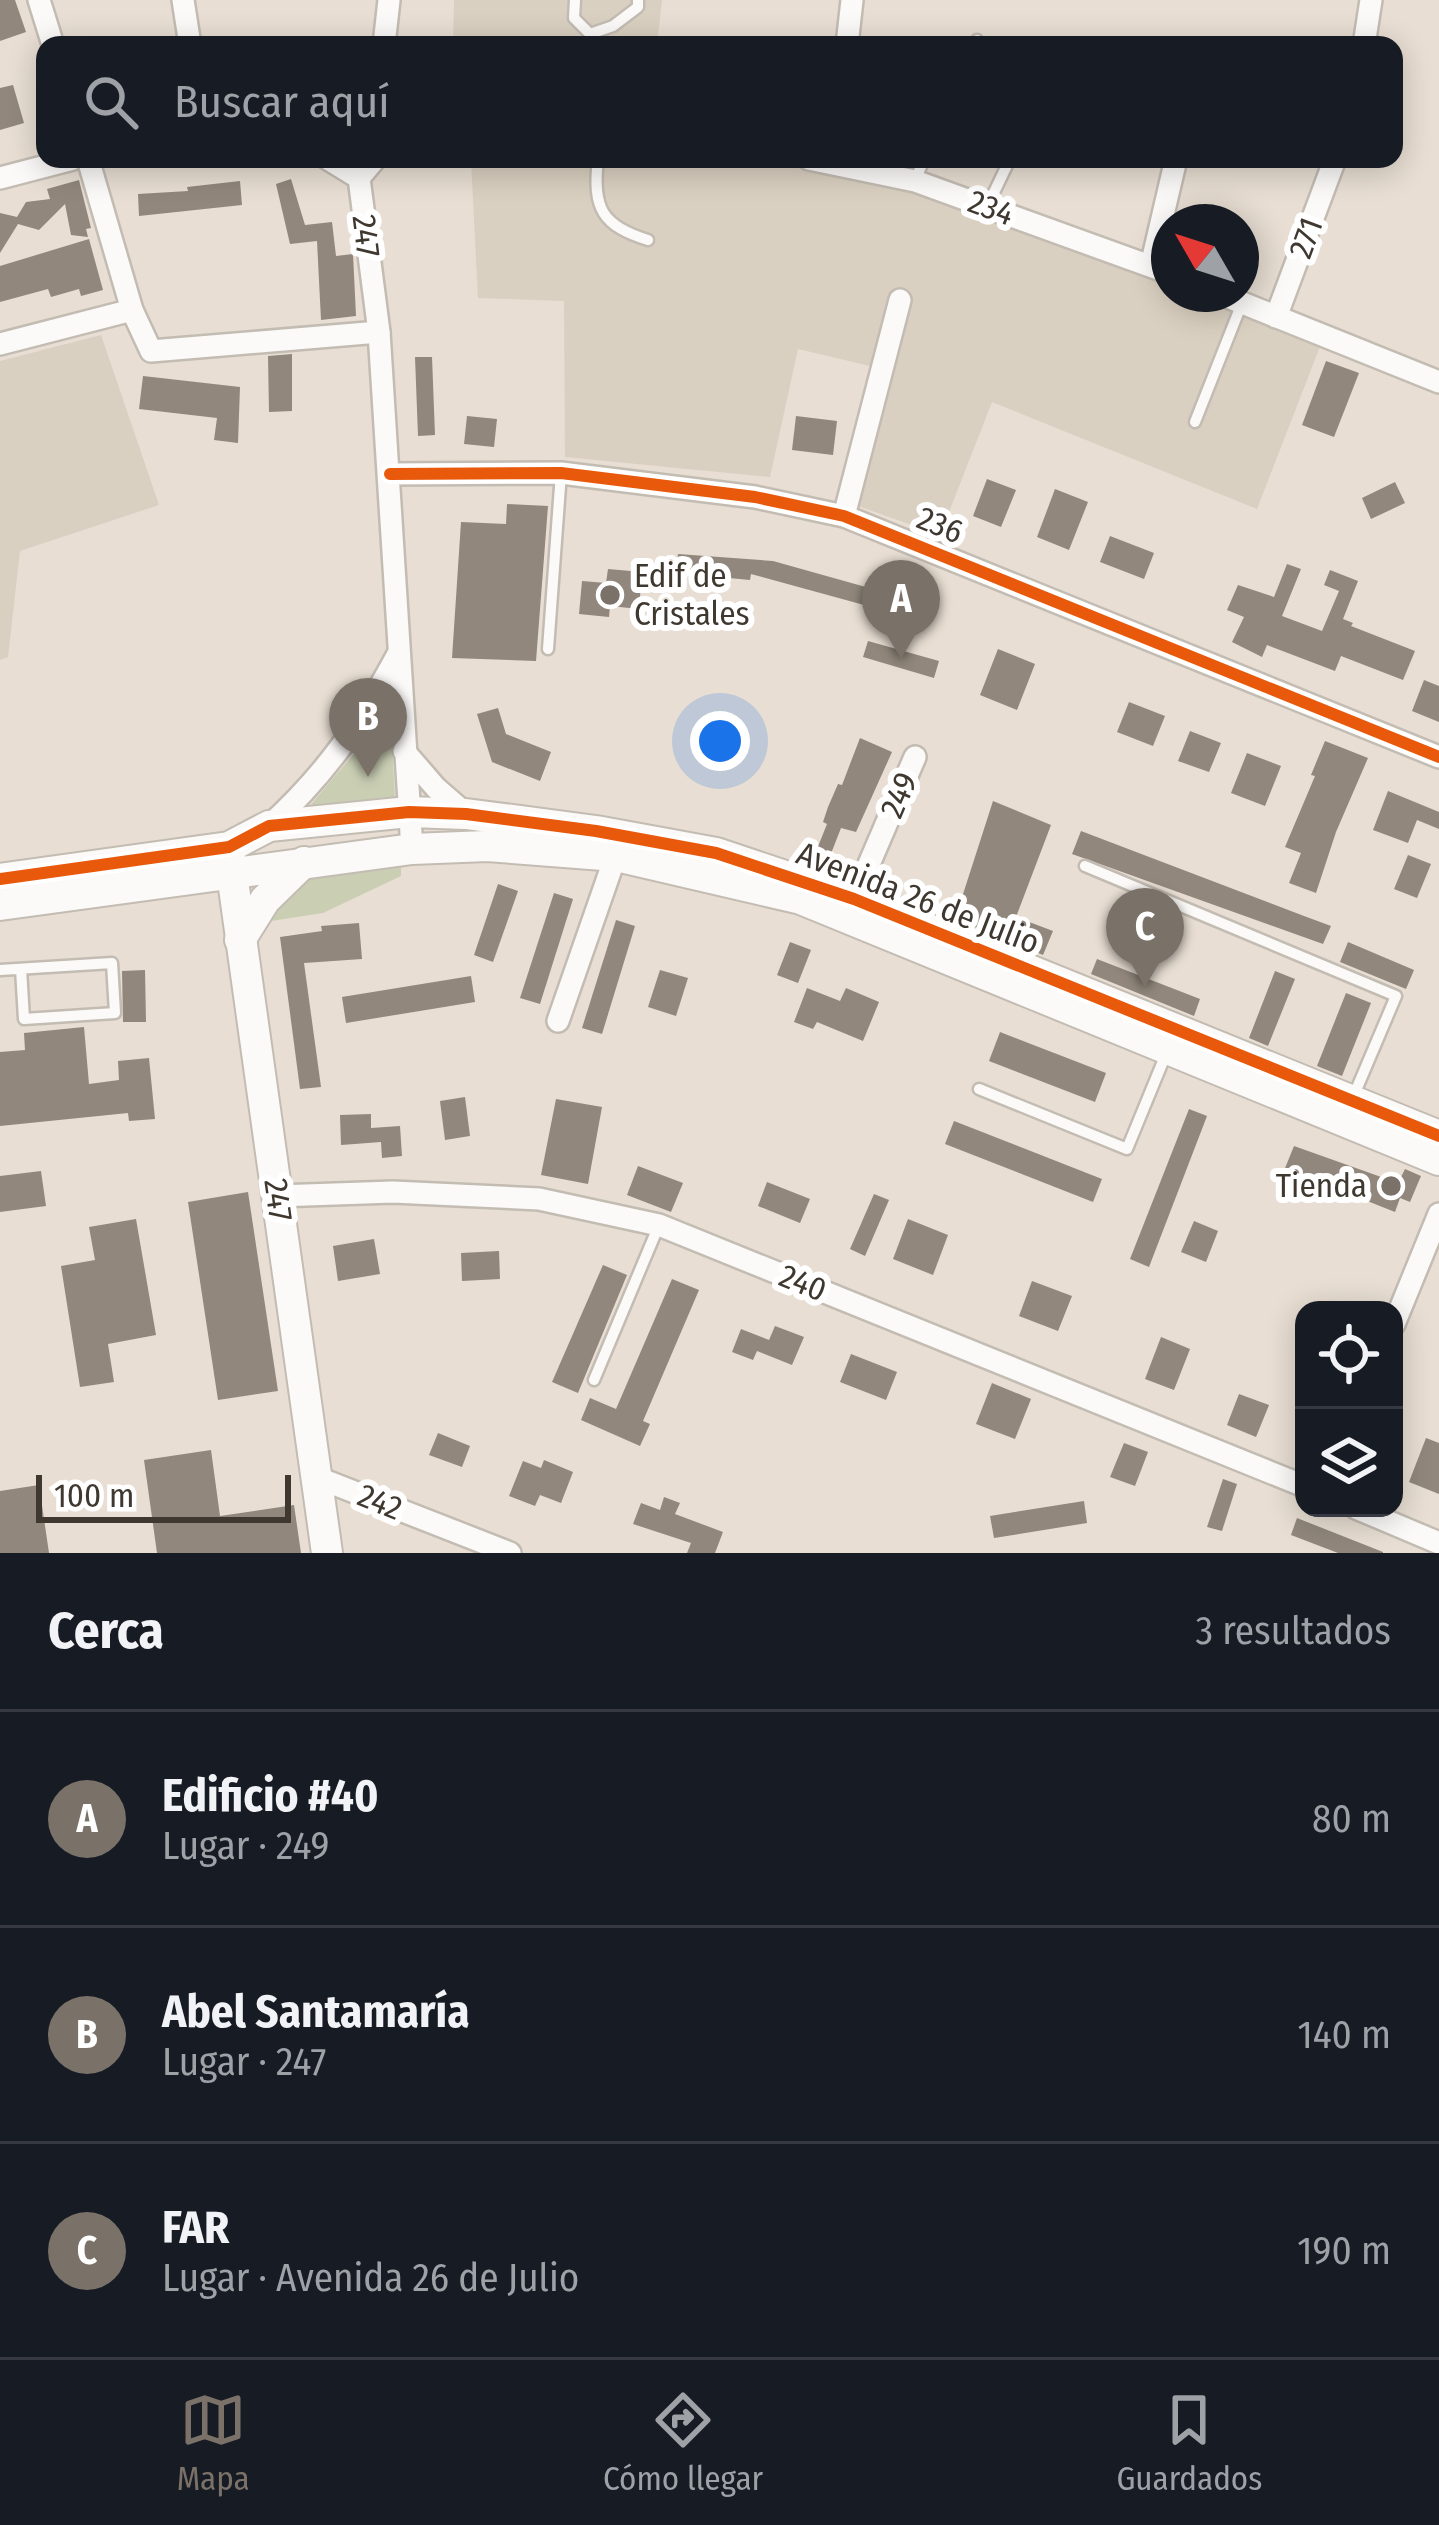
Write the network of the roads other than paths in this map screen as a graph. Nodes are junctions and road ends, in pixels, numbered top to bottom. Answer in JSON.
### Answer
{"nodes":[{"id":1,"x":40,"y":0,"type":"edge"},
{"id":2,"x":183,"y":0,"type":"edge"},
{"id":3,"x":389,"y":0,"type":"edge"},
{"id":4,"x":575,"y":0,"type":"edge"},
{"id":5,"x":638,"y":0,"type":"edge"},
{"id":6,"x":852,"y":0,"type":"edge"},
{"id":7,"x":1371,"y":0,"type":"edge"},
{"id":8,"x":50,"y":36,"type":"edge"},
{"id":9,"x":189,"y":36,"type":"edge"},
{"id":10,"x":385,"y":36,"type":"edge"},
{"id":11,"x":587,"y":36,"type":"edge"},
{"id":12,"x":597,"y":36,"type":"edge"},
{"id":13,"x":848,"y":36,"type":"edge"},
{"id":14,"x":1365,"y":36,"type":"edge"},
{"id":15,"x":38,"y":168,"type":"edge"},
{"id":16,"x":91,"y":168,"type":"edge"},
{"id":17,"x":343,"y":168,"type":"edge"},
{"id":18,"x":367,"y":168,"type":"edge"},
{"id":19,"x":597,"y":168,"type":"edge"},
{"id":20,"x":865,"y":168,"type":"edge"},
{"id":21,"x":921,"y":168,"type":"edge"},
{"id":22,"x":1006,"y":168,"type":"edge"},
{"id":23,"x":1175,"y":168,"type":"edge"},
{"id":24,"x":1332,"y":168,"type":"edge"},
{"id":25,"x":0,"y":178,"type":"edge"},
{"id":26,"x":359,"y":178,"type":"junction"},
{"id":27,"x":915,"y":181,"type":"junction"},
{"id":28,"x":1170,"y":204,"type":"edge"},
{"id":29,"x":987,"y":207,"type":"junction"},
{"id":30,"x":648,"y":240,"type":"dead end"},
{"id":31,"x":1151,"y":267,"type":"edge"},
{"id":32,"x":900,"y":300,"type":"dead end"},
{"id":33,"x":132,"y":310,"type":"junction"},
{"id":34,"x":1259,"y":310,"type":"edge"},
{"id":35,"x":1238,"y":312,"type":"edge"},
{"id":36,"x":1276,"y":317,"type":"junction"},
{"id":37,"x":379,"y":332,"type":"junction"},
{"id":38,"x":0,"y":344,"type":"edge"},
{"id":39,"x":1439,"y":382,"type":"edge"},
{"id":40,"x":1195,"y":422,"type":"dead end"},
{"id":41,"x":561,"y":473,"type":"junction"},
{"id":42,"x":390,"y":474,"type":"junction"},
{"id":43,"x":844,"y":516,"type":"junction"},
{"id":44,"x":548,"y":649,"type":"dead end"},
{"id":45,"x":398,"y":653,"type":"junction"},
{"id":46,"x":404,"y":750,"type":"junction"},
{"id":47,"x":915,"y":757,"type":"dead end"},
{"id":48,"x":1439,"y":757,"type":"edge"},
{"id":49,"x":409,"y":812,"type":"junction"},
{"id":50,"x":466,"y":814,"type":"junction"},
{"id":51,"x":269,"y":826,"type":"junction"},
{"id":52,"x":619,"y":846,"type":"junction"},
{"id":53,"x":412,"y":849,"type":"junction"},
{"id":54,"x":230,"y":860,"type":"junction"},
{"id":55,"x":308,"y":860,"type":"junction"},
{"id":56,"x":1085,"y":866,"type":"dead end"},
{"id":57,"x":0,"y":879,"type":"edge"},
{"id":58,"x":161,"y":883,"type":"junction"},
{"id":59,"x":854,"y":899,"type":"junction"},
{"id":60,"x":0,"y":904,"type":"edge"},
{"id":61,"x":240,"y":940,"type":"junction"},
{"id":62,"x":21,"y":969,"type":"junction"},
{"id":63,"x":0,"y":970,"type":"edge"},
{"id":64,"x":558,"y":1022,"type":"dead end"},
{"id":65,"x":1167,"y":1051,"type":"junction"},
{"id":66,"x":979,"y":1089,"type":"dead end"},
{"id":67,"x":1353,"y":1098,"type":"junction"},
{"id":68,"x":1439,"y":1136,"type":"edge"},
{"id":69,"x":1439,"y":1160,"type":"edge"},
{"id":70,"x":278,"y":1196,"type":"junction"},
{"id":71,"x":1439,"y":1214,"type":"edge"},
{"id":72,"x":659,"y":1225,"type":"junction"},
{"id":73,"x":1403,"y":1302,"type":"edge"},
{"id":74,"x":594,"y":1380,"type":"dead end"},
{"id":75,"x":316,"y":1477,"type":"junction"},
{"id":76,"x":1295,"y":1482,"type":"edge"},
{"id":77,"x":1374,"y":1517,"type":"edge"},
{"id":78,"x":1430,"y":1545,"type":"edge"},
{"id":79,"x":327,"y":1553,"type":"edge"},
{"id":80,"x":511,"y":1553,"type":"edge"}],
"edges":[{"from":1,"to":8,"type":"street"},
{"from":2,"to":9,"type":"street"},
{"from":3,"to":10,"type":"street"},
{"from":4,"to":11,"type":"lane"},
{"from":5,"to":12,"type":"lane"},
{"from":6,"to":13,"type":"street"},
{"from":7,"to":14,"type":"street"},
{"from":15,"to":25,"type":"street"},
{"from":16,"to":33,"type":"street"},
{"from":17,"to":26,"type":"street","name":"247"},
{"from":18,"to":26,"type":"street","name":"247"},
{"from":19,"to":30,"type":"lane"},
{"from":20,"to":27,"type":"street","name":"234"},
{"from":21,"to":27,"type":"lane"},
{"from":22,"to":29,"type":"lane"},
{"from":23,"to":28,"type":"street"},
{"from":24,"to":36,"type":"street","name":"271"},
{"from":26,"to":37,"type":"street","name":"247"},
{"from":27,"to":29,"type":"street","name":"234"},
{"from":29,"to":31,"type":"street","name":"234"},
{"from":32,"to":43,"type":"street"},
{"from":33,"to":37,"type":"street"},
{"from":33,"to":38,"type":"street"},
{"from":34,"to":36,"type":"street"},
{"from":35,"to":40,"type":"lane"},
{"from":36,"to":39,"type":"street"},
{"from":37,"to":42,"type":"street","name":"247"},
{"from":41,"to":42,"type":"street","name":"236"},
{"from":41,"to":43,"type":"street","name":"236"},
{"from":41,"to":44,"type":"lane"},
{"from":42,"to":45,"type":"street","name":"247"},
{"from":43,"to":48,"type":"street","name":"236"},
{"from":45,"to":46,"type":"street","name":"247"},
{"from":45,"to":51,"type":"street","name":"247"},
{"from":46,"to":49,"type":"street","name":"247"},
{"from":46,"to":50,"type":"street"},
{"from":47,"to":59,"type":"street","name":"249"},
{"from":49,"to":50,"type":"street","name":"Avenida 26 de Julio"},
{"from":49,"to":51,"type":"street","name":"Avenida 26 de Julio"},
{"from":49,"to":53,"type":"street","name":"247"},
{"from":50,"to":52,"type":"street","name":"Avenida 26 de Julio"},
{"from":51,"to":54,"type":"street","name":"Avenida 26 de Julio"},
{"from":52,"to":53,"type":"street","name":"Avenida 26 de Julio"},
{"from":52,"to":59,"type":"street","name":"Avenida 26 de Julio"},
{"from":52,"to":64,"type":"street"},
{"from":52,"to":65,"type":"street","name":"Avenida 26 de Julio"},
{"from":53,"to":55,"type":"street","name":"Avenida 26 de Julio"},
{"from":54,"to":55,"type":"street","name":"Avenida 26 de Julio"},
{"from":54,"to":57,"type":"street","name":"Avenida 26 de Julio"},
{"from":54,"to":58,"type":"street","name":"Avenida 26 de Julio"},
{"from":54,"to":61,"type":"street","name":"247"},
{"from":55,"to":61,"type":"street"},
{"from":56,"to":67,"type":"lane"},
{"from":58,"to":60,"type":"street","name":"Avenida 26 de Julio"},
{"from":58,"to":61,"type":"street"},
{"from":59,"to":67,"type":"street","name":"Avenida 26 de Julio"},
{"from":61,"to":70,"type":"street","name":"247"},
{"from":62,"to":62,"type":"lane"},
{"from":62,"to":63,"type":"lane"},
{"from":65,"to":66,"type":"lane"},
{"from":65,"to":69,"type":"street","name":"Avenida 26 de Julio"},
{"from":67,"to":68,"type":"street","name":"Avenida 26 de Julio"},
{"from":70,"to":72,"type":"street","name":"240"},
{"from":70,"to":75,"type":"street","name":"247"},
{"from":71,"to":73,"type":"street"},
{"from":72,"to":74,"type":"lane"},
{"from":72,"to":76,"type":"street","name":"240"},
{"from":75,"to":79,"type":"street","name":"247"},
{"from":75,"to":80,"type":"street","name":"242"},
{"from":77,"to":78,"type":"street"}]}
